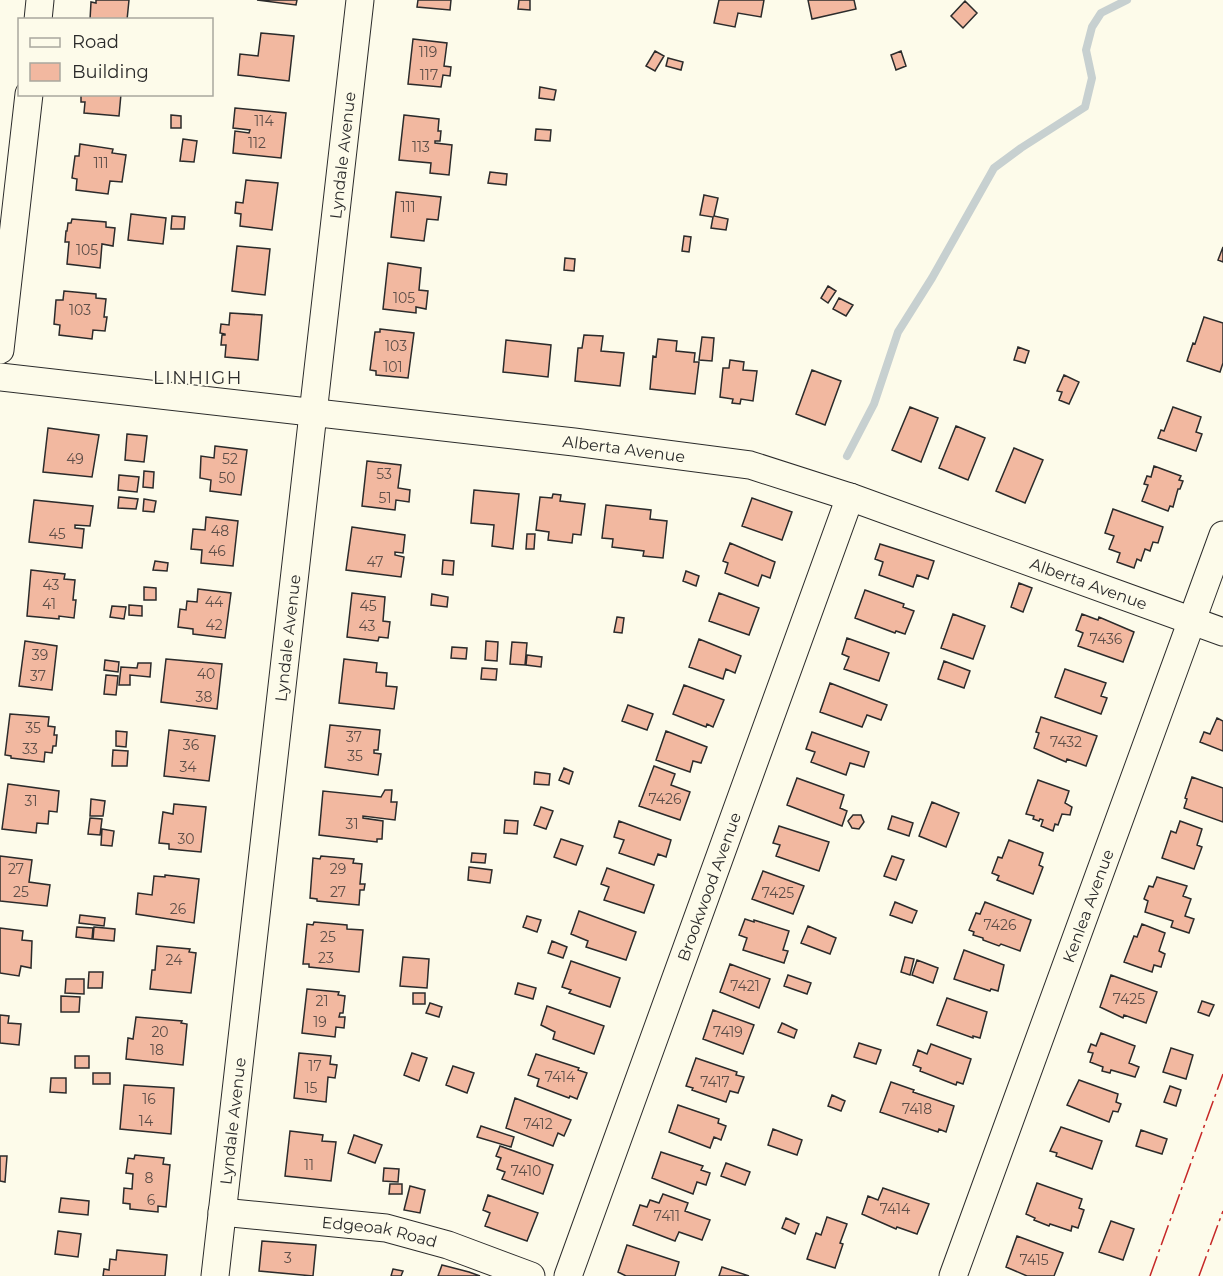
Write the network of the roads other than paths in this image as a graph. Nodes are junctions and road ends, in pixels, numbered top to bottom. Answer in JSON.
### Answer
{"nodes":[{"id":1,"x":40,"y":0,"type":"edge"},
{"id":2,"x":360,"y":0,"type":"edge"},
{"id":3,"x":38,"y":18,"type":"edge"},
{"id":4,"x":29,"y":96,"type":"edge"},
{"id":5,"x":0,"y":350,"type":"edge"},
{"id":6,"x":0,"y":377,"type":"edge"},
{"id":7,"x":313,"y":412,"type":"junction"},
{"id":8,"x":850,"y":497,"type":"junction"},
{"id":9,"x":1223,"y":535,"type":"edge"},
{"id":10,"x":1192,"y":621,"type":"junction"},
{"id":11,"x":1223,"y":632,"type":"edge"},
{"id":12,"x":222,"y":1212,"type":"junction"},
{"id":13,"x":215,"y":1276,"type":"edge"},
{"id":14,"x":531,"y":1276,"type":"edge"},
{"id":15,"x":568,"y":1276,"type":"edge"},
{"id":16,"x":953,"y":1276,"type":"edge"}],
"edges":[{"from":1,"to":3,"type":"street"},
{"from":2,"to":7,"type":"street","name":"Lyndale Avenue"},
{"from":4,"to":5,"type":"street"},
{"from":6,"to":7,"type":"street","name":"Alberta Avenue"},
{"from":7,"to":8,"type":"street","name":"Alberta Avenue"},
{"from":7,"to":12,"type":"street","name":"Lyndale Avenue"},
{"from":8,"to":10,"type":"street","name":"Alberta Avenue"},
{"from":8,"to":15,"type":"street","name":"Brookwood Avenue"},
{"from":9,"to":10,"type":"street","name":"Kenlea Avenue"},
{"from":10,"to":11,"type":"street","name":"Alberta Avenue"},
{"from":10,"to":16,"type":"street","name":"Kenlea Avenue"},
{"from":12,"to":13,"type":"street","name":"Lyndale Avenue"},
{"from":12,"to":14,"type":"street","name":"Edgeoak Road"}]}
